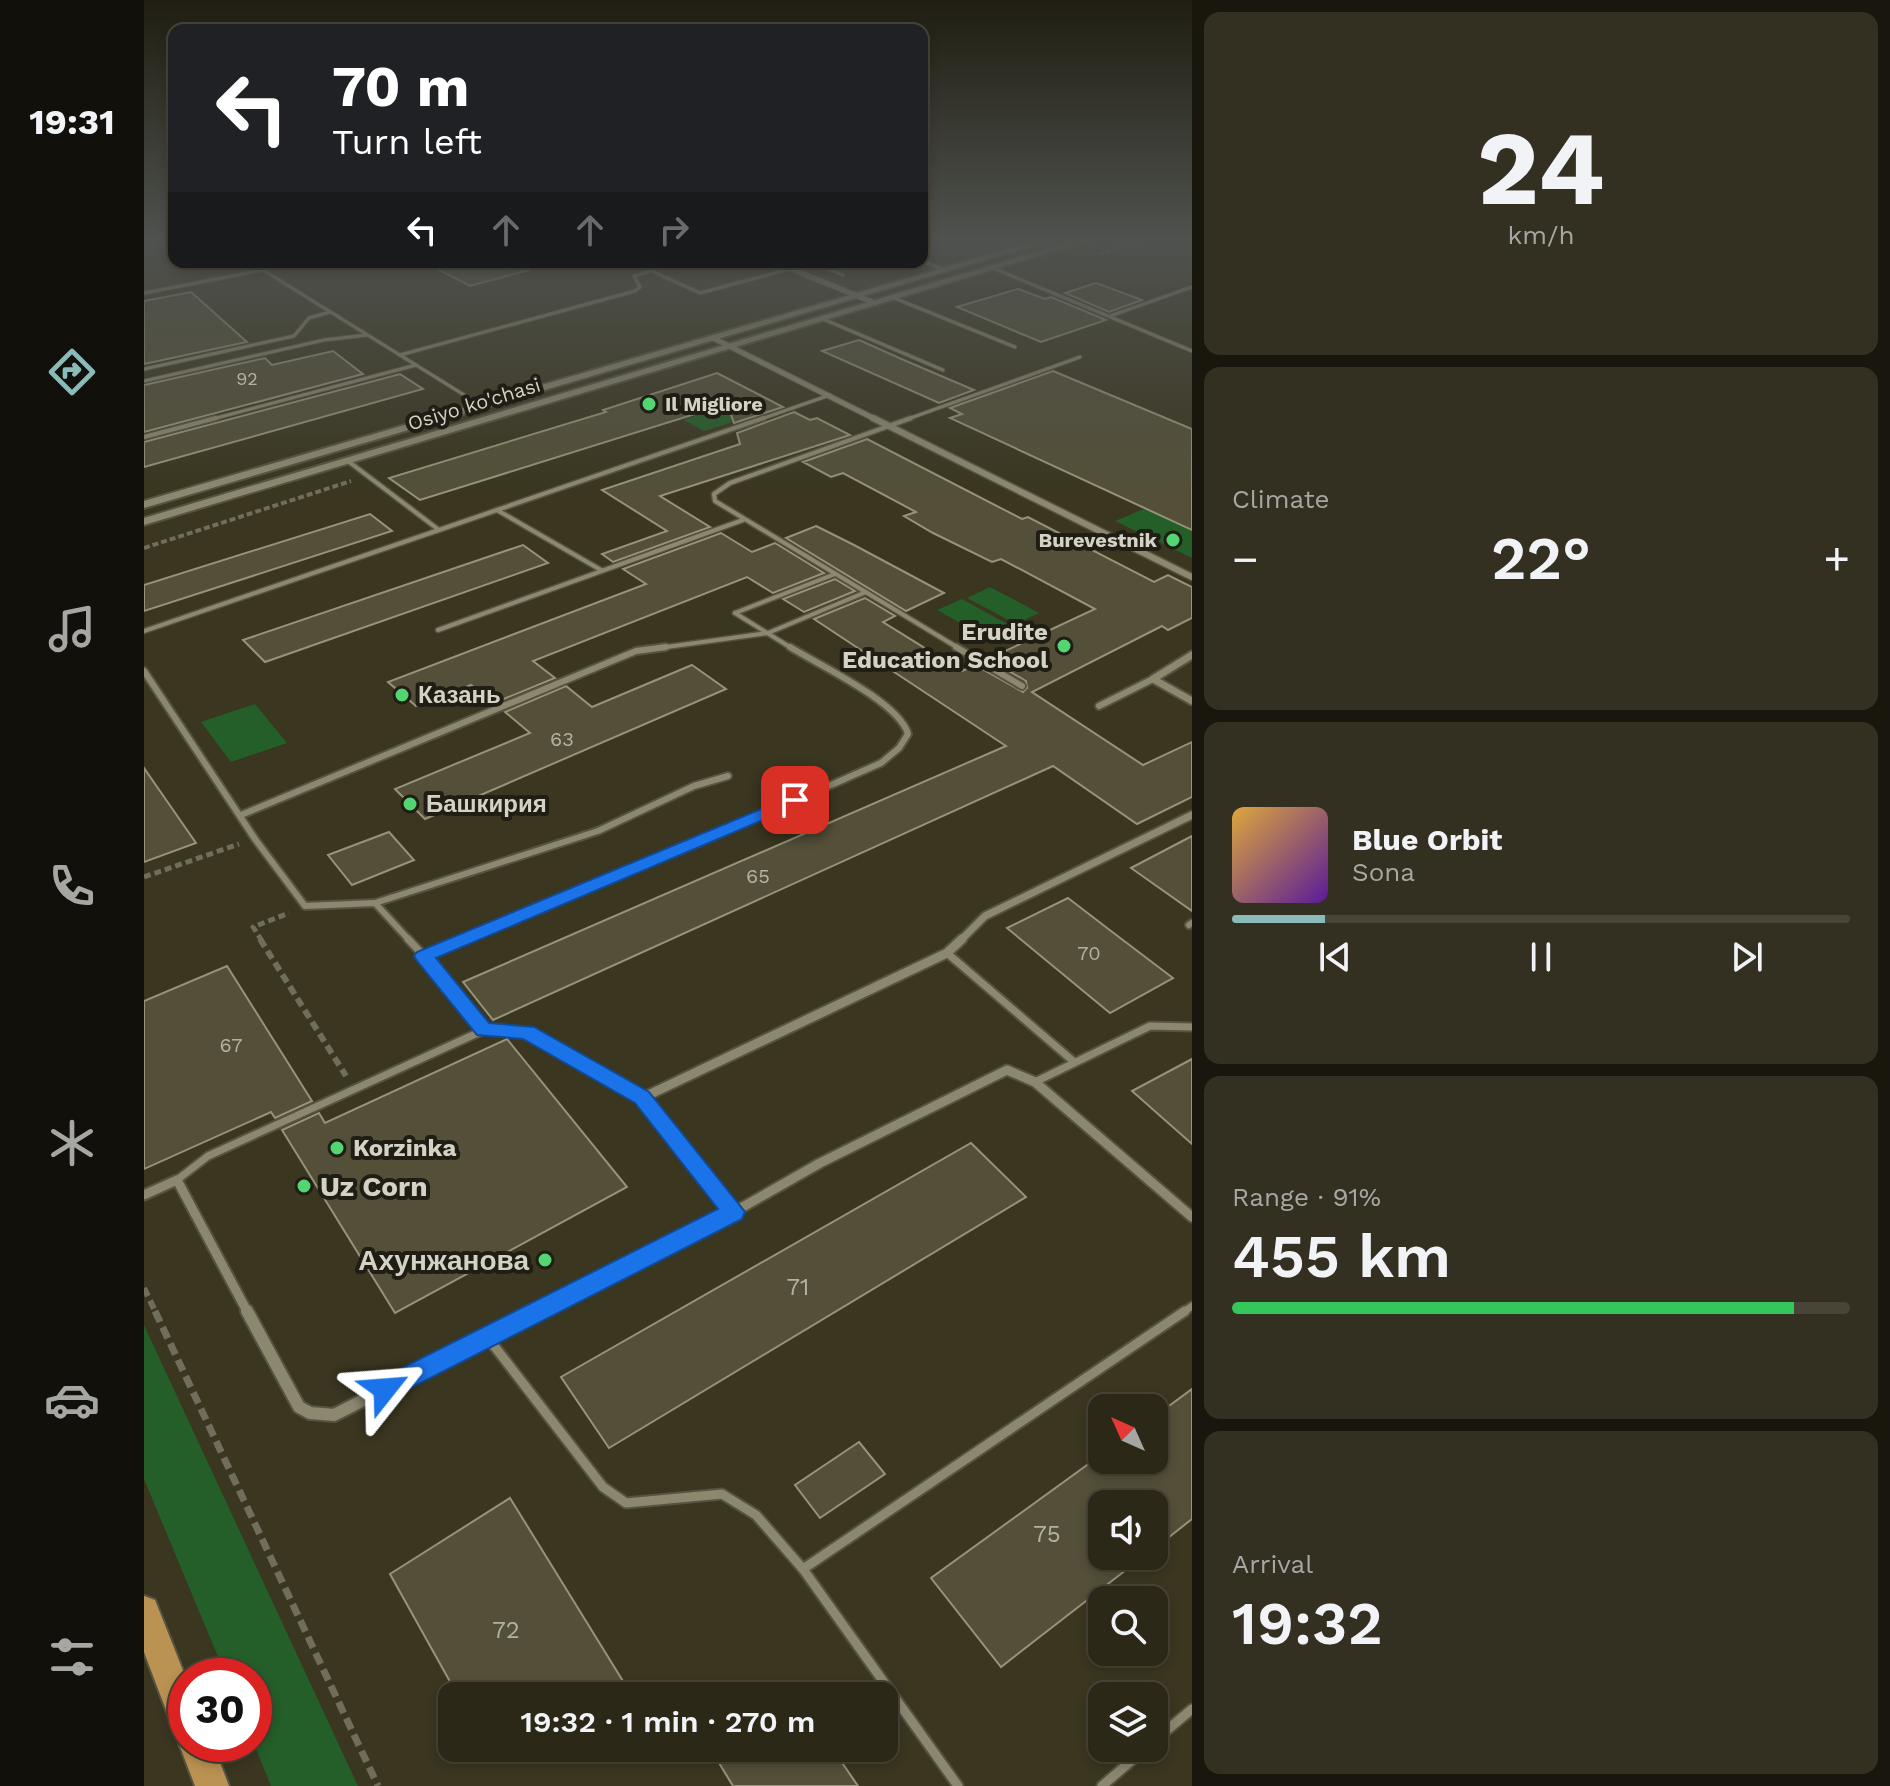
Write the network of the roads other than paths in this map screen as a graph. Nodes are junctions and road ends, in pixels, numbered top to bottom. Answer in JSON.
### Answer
{"nodes":[{"id":1,"x":305,"y":322,"type":"edge"},
{"id":2,"x":347,"y":322,"type":"edge"},
{"id":3,"x":520,"y":322,"type":"edge"},
{"id":4,"x":767,"y":322,"type":"edge"},
{"id":5,"x":811,"y":322,"type":"edge"},
{"id":6,"x":831,"y":322,"type":"edge"},
{"id":7,"x":954,"y":322,"type":"edge"},
{"id":8,"x":1120,"y":322,"type":"edge"},
{"id":9,"x":367,"y":335,"type":"junction"},
{"id":10,"x":713,"y":338,"type":"junction"},
{"id":11,"x":730,"y":346,"type":"junction"},
{"id":12,"x":1015,"y":347,"type":"dead end"},
{"id":13,"x":1192,"y":351,"type":"edge"},
{"id":14,"x":400,"y":355,"type":"junction"},
{"id":15,"x":1080,"y":357,"type":"dead end"},
{"id":16,"x":416,"y":365,"type":"junction"},
{"id":17,"x":144,"y":369,"type":"edge"},
{"id":18,"x":943,"y":370,"type":"dead end"},
{"id":19,"x":144,"y":381,"type":"edge"},
{"id":20,"x":830,"y":395,"type":"junction"},
{"id":21,"x":482,"y":406,"type":"junction"},
{"id":22,"x":892,"y":426,"type":"junction"},
{"id":23,"x":144,"y":437,"type":"edge"},
{"id":24,"x":348,"y":461,"type":"junction"},
{"id":25,"x":144,"y":505,"type":"edge"},
{"id":26,"x":497,"y":510,"type":"junction"},
{"id":27,"x":743,"y":520,"type":"junction"},
{"id":28,"x":144,"y":522,"type":"edge"},
{"id":29,"x":439,"y":530,"type":"junction"},
{"id":30,"x":602,"y":571,"type":"junction"},
{"id":31,"x":835,"y":574,"type":"junction"},
{"id":32,"x":1192,"y":577,"type":"edge"},
{"id":33,"x":866,"y":592,"type":"junction"},
{"id":34,"x":438,"y":630,"type":"dead end"},
{"id":35,"x":144,"y":631,"type":"edge"},
{"id":36,"x":768,"y":633,"type":"junction"},
{"id":37,"x":1192,"y":655,"type":"edge"},
{"id":38,"x":144,"y":671,"type":"edge"},
{"id":39,"x":1153,"y":679,"type":"junction"},
{"id":40,"x":1022,"y":686,"type":"dead end"},
{"id":41,"x":1192,"y":701,"type":"edge"},
{"id":42,"x":1099,"y":706,"type":"dead end"},
{"id":43,"x":728,"y":776,"type":"dead end"},
{"id":44,"x":241,"y":815,"type":"junction"},
{"id":45,"x":1191,"y":817,"type":"edge"},
{"id":46,"x":375,"y":903,"type":"junction"},
{"id":47,"x":947,"y":953,"type":"junction"},
{"id":48,"x":424,"y":956,"type":"junction"},
{"id":49,"x":1192,"y":1027,"type":"edge"},
{"id":50,"x":484,"y":1030,"type":"junction"},
{"id":51,"x":1073,"y":1061,"type":"junction"},
{"id":52,"x":1035,"y":1082,"type":"junction"},
{"id":53,"x":642,"y":1098,"type":"junction"},
{"id":54,"x":177,"y":1180,"type":"junction"},
{"id":55,"x":144,"y":1195,"type":"edge"},
{"id":56,"x":734,"y":1212,"type":"junction"},
{"id":57,"x":1192,"y":1217,"type":"edge"},
{"id":58,"x":1192,"y":1306,"type":"edge"},
{"id":59,"x":486,"y":1336,"type":"junction"},
{"id":60,"x":803,"y":1569,"type":"junction"},
{"id":61,"x":144,"y":1611,"type":"edge"},
{"id":62,"x":168,"y":1673,"type":"edge"},
{"id":63,"x":1192,"y":1709,"type":"edge"},
{"id":64,"x":1168,"y":1729,"type":"edge"},
{"id":65,"x":203,"y":1762,"type":"edge"},
{"id":66,"x":1130,"y":1762,"type":"edge"},
{"id":67,"x":212,"y":1786,"type":"edge"},
{"id":68,"x":958,"y":1786,"type":"edge"},
{"id":69,"x":1102,"y":1786,"type":"edge"}],
"edges":[{"from":1,"to":17,"type":"lane"},
{"from":2,"to":9,"type":"lane"},
{"from":3,"to":14,"type":"lane"},
{"from":4,"to":10,"type":"main road","name":"Osiyo ko'chasi"},
{"from":5,"to":11,"type":"main road","name":"Osiyo ko'chasi"},
{"from":6,"to":18,"type":"lane"},
{"from":7,"to":12,"type":"lane"},
{"from":8,"to":13,"type":"lane"},
{"from":9,"to":14,"type":"lane"},
{"from":9,"to":19,"type":"lane"},
{"from":10,"to":11,"type":"street"},
{"from":10,"to":21,"type":"main road","name":"Osiyo ko'chasi"},
{"from":11,"to":20,"type":"street"},
{"from":11,"to":24,"type":"main road","name":"Osiyo ko'chasi"},
{"from":14,"to":16,"type":"lane"},
{"from":15,"to":22,"type":"lane"},
{"from":16,"to":21,"type":"lane"},
{"from":16,"to":23,"type":"lane"},
{"from":20,"to":22,"type":"street"},
{"from":20,"to":26,"type":"lane"},
{"from":21,"to":25,"type":"main road","name":"Osiyo ko'chasi"},
{"from":22,"to":27,"type":"lane"},
{"from":22,"to":32,"type":"street"},
{"from":24,"to":28,"type":"main road","name":"Osiyo ko'chasi"},
{"from":24,"to":29,"type":"lane"},
{"from":26,"to":29,"type":"lane"},
{"from":26,"to":30,"type":"lane"},
{"from":27,"to":30,"type":"lane"},
{"from":27,"to":31,"type":"lane"},
{"from":29,"to":35,"type":"lane"},
{"from":30,"to":34,"type":"lane"},
{"from":31,"to":33,"type":"lane"},
{"from":31,"to":36,"type":"lane"},
{"from":33,"to":36,"type":"lane"},
{"from":33,"to":40,"type":"lane"},
{"from":36,"to":44,"type":"lane"},
{"from":36,"to":48,"type":"lane"},
{"from":37,"to":39,"type":"street"},
{"from":38,"to":44,"type":"lane"},
{"from":39,"to":41,"type":"street"},
{"from":39,"to":42,"type":"lane"},
{"from":43,"to":46,"type":"lane"},
{"from":44,"to":46,"type":"lane"},
{"from":45,"to":47,"type":"street"},
{"from":46,"to":48,"type":"lane"},
{"from":47,"to":51,"type":"lane"},
{"from":47,"to":53,"type":"street"},
{"from":48,"to":50,"type":"lane"},
{"from":49,"to":51,"type":"lane"},
{"from":50,"to":53,"type":"lane"},
{"from":50,"to":54,"type":"lane"},
{"from":51,"to":52,"type":"lane"},
{"from":52,"to":56,"type":"street"},
{"from":52,"to":57,"type":"street"},
{"from":53,"to":56,"type":"street"},
{"from":54,"to":55,"type":"street"},
{"from":54,"to":59,"type":"street"},
{"from":56,"to":59,"type":"street"},
{"from":58,"to":60,"type":"lane"},
{"from":59,"to":60,"type":"lane"},
{"from":60,"to":68,"type":"lane"},
{"from":61,"to":62,"type":"main road"},
{"from":63,"to":64,"type":"lane"},
{"from":65,"to":67,"type":"main road"},
{"from":66,"to":69,"type":"lane"}]}
